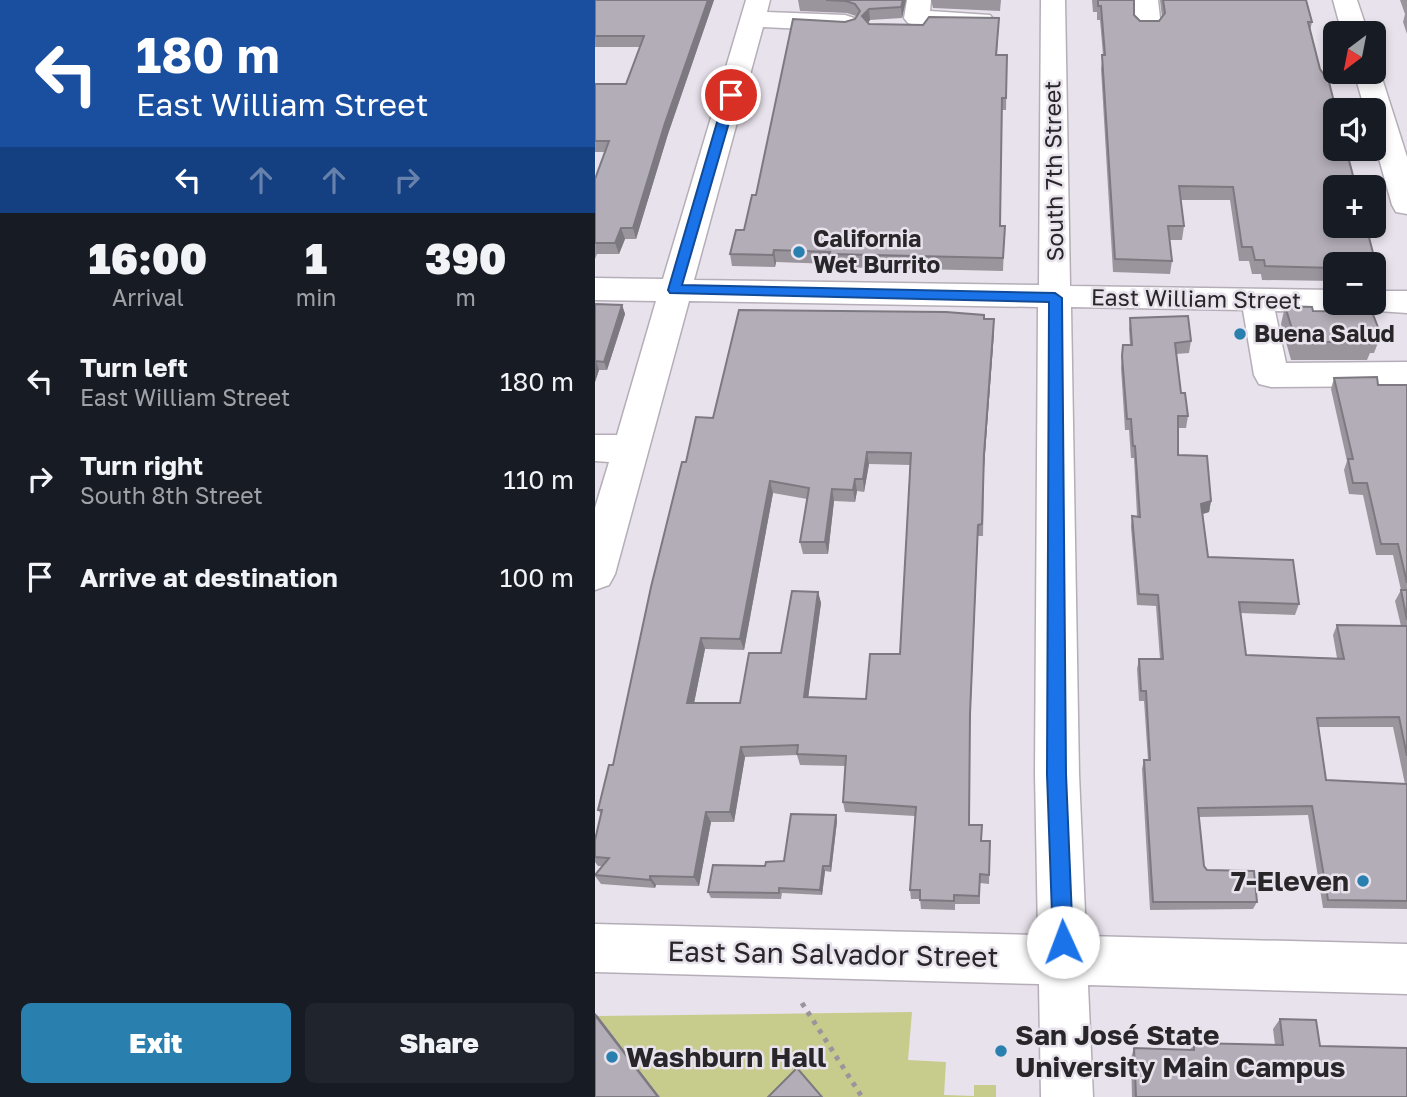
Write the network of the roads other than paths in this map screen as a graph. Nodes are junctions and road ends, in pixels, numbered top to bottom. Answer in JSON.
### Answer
{"nodes":[{"id":1,"x":1053,"y":0,"type":"edge"},
{"id":2,"x":1146,"y":0,"type":"edge"},
{"id":3,"x":1345,"y":0,"type":"edge"},
{"id":4,"x":755,"y":9,"type":"edge"},
{"id":5,"x":918,"y":9,"type":"edge"},
{"id":6,"x":996,"y":20,"type":"edge"},
{"id":7,"x":1351,"y":21,"type":"edge"},
{"id":8,"x":846,"y":23,"type":"edge"},
{"id":9,"x":1148,"y":27,"type":"edge"},
{"id":10,"x":891,"y":28,"type":"edge"},
{"id":11,"x":1371,"y":84,"type":"edge"},
{"id":12,"x":1407,"y":205,"type":"edge"},
{"id":13,"x":595,"y":289,"type":"edge"},
{"id":14,"x":674,"y":290,"type":"junction"},
{"id":15,"x":1055,"y":298,"type":"junction"},
{"id":16,"x":1257,"y":300,"type":"junction"},
{"id":17,"x":1323,"y":301,"type":"edge"},
{"id":18,"x":1386,"y":302,"type":"edge"},
{"id":19,"x":1407,"y":302,"type":"edge"},
{"id":20,"x":1407,"y":374,"type":"edge"},
{"id":21,"x":612,"y":449,"type":"edge"},
{"id":22,"x":595,"y":573,"type":"edge"},
{"id":23,"x":595,"y":948,"type":"edge"},
{"id":24,"x":1064,"y":961,"type":"junction"},
{"id":25,"x":1407,"y":969,"type":"edge"},
{"id":26,"x":1067,"y":1097,"type":"edge"}],
"edges":[{"from":1,"to":15,"type":"street","name":"South 7th Street"},
{"from":2,"to":9,"type":"street"},
{"from":3,"to":7,"type":"street"},
{"from":4,"to":8,"type":"street"},
{"from":4,"to":14,"type":"street"},
{"from":5,"to":6,"type":"street"},
{"from":5,"to":10,"type":"street"},
{"from":11,"to":12,"type":"street"},
{"from":13,"to":14,"type":"street","name":"East William Street"},
{"from":14,"to":15,"type":"street","name":"East William Street"},
{"from":14,"to":21,"type":"street"},
{"from":15,"to":16,"type":"street","name":"East William Street"},
{"from":15,"to":24,"type":"street","name":"South 7th Street"},
{"from":16,"to":17,"type":"street","name":"East William Street"},
{"from":16,"to":20,"type":"street"},
{"from":18,"to":19,"type":"street"},
{"from":21,"to":22,"type":"street"},
{"from":23,"to":24,"type":"street","name":"East San Salvador Street"},
{"from":24,"to":25,"type":"street","name":"East San Salvador Street"},
{"from":24,"to":26,"type":"street","name":"South 7th Street"}]}
